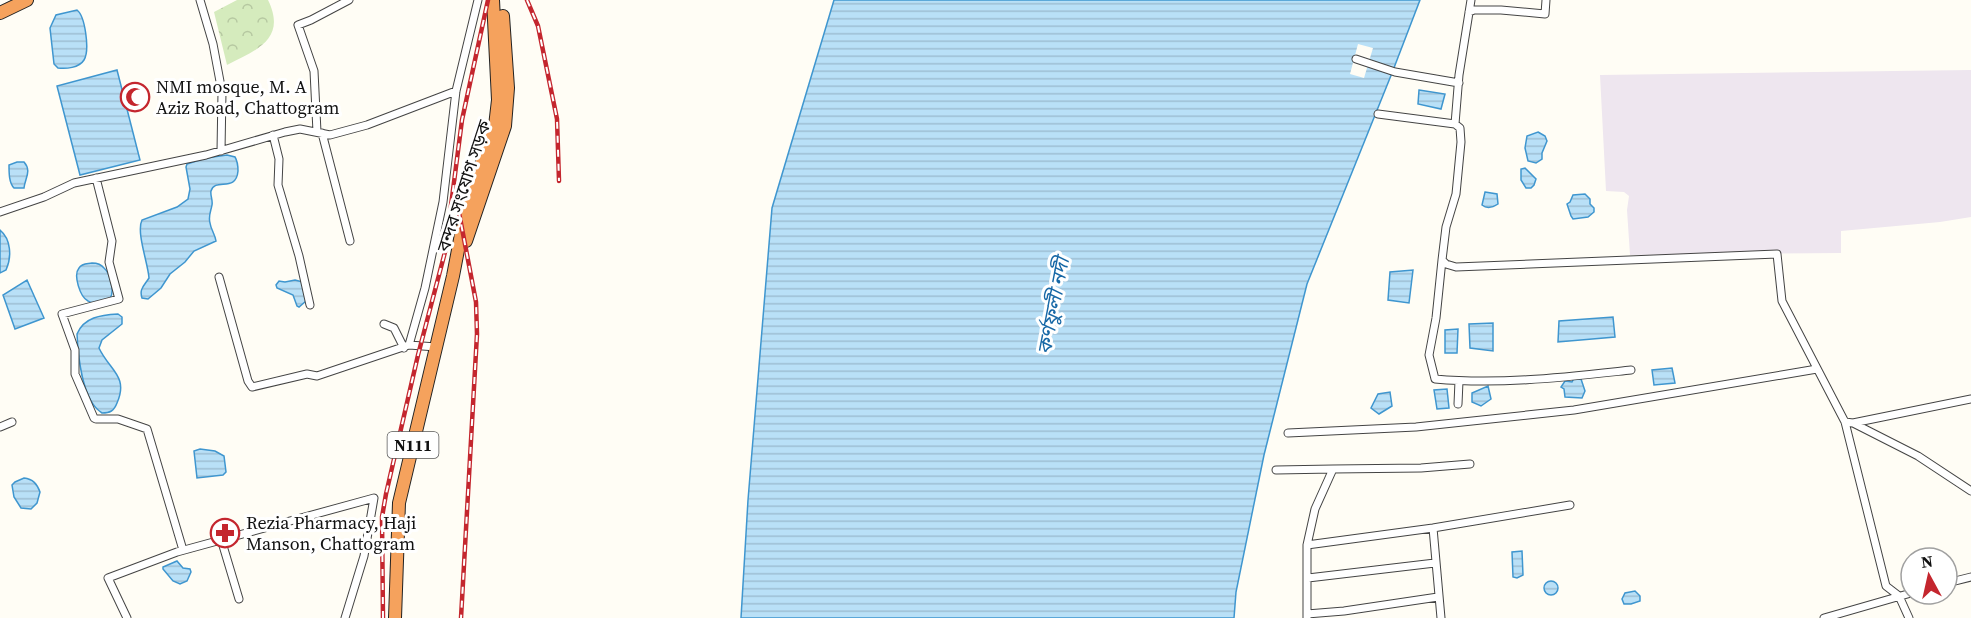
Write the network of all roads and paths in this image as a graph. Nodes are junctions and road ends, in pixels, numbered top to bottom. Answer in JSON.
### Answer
{"nodes":[{"id":1,"x":8,"y":0,"type":"edge"},
{"id":2,"x":27,"y":0,"type":"edge"},
{"id":3,"x":200,"y":0,"type":"edge"},
{"id":4,"x":349,"y":0,"type":"edge"},
{"id":5,"x":478,"y":0,"type":"edge"},
{"id":6,"x":494,"y":0,"type":"edge"},
{"id":7,"x":500,"y":0,"type":"edge"},
{"id":8,"x":1471,"y":0,"type":"edge"},
{"id":9,"x":1546,"y":0,"type":"edge"},
{"id":10,"x":0,"y":4,"type":"edge"},
{"id":11,"x":1469,"y":12,"type":"junction"},
{"id":12,"x":0,"y":13,"type":"edge"},
{"id":13,"x":1356,"y":59,"type":"dead end"},
{"id":14,"x":1458,"y":83,"type":"junction"},
{"id":15,"x":456,"y":91,"type":"junction"},
{"id":16,"x":1378,"y":114,"type":"dead end"},
{"id":17,"x":1455,"y":124,"type":"junction"},
{"id":18,"x":320,"y":133,"type":"junction"},
{"id":19,"x":273,"y":135,"type":"junction"},
{"id":20,"x":221,"y":151,"type":"junction"},
{"id":21,"x":96,"y":178,"type":"junction"},
{"id":22,"x":0,"y":212,"type":"edge"},
{"id":23,"x":350,"y":241,"type":"dead end"},
{"id":24,"x":1442,"y":260,"type":"junction"},
{"id":25,"x":453,"y":276,"type":"junction"},
{"id":26,"x":219,"y":277,"type":"dead end"},
{"id":27,"x":310,"y":305,"type":"dead end"},
{"id":28,"x":384,"y":324,"type":"dead end"},
{"id":29,"x":407,"y":346,"type":"junction"},
{"id":30,"x":436,"y":347,"type":"junction"},
{"id":31,"x":1817,"y":369,"type":"junction"},
{"id":32,"x":1631,"y":370,"type":"dead end"},
{"id":33,"x":1459,"y":381,"type":"junction"},
{"id":34,"x":1971,"y":399,"type":"edge"},
{"id":35,"x":1458,"y":404,"type":"dead end"},
{"id":36,"x":12,"y":422,"type":"dead end"},
{"id":37,"x":1849,"y":423,"type":"junction"},
{"id":38,"x":0,"y":427,"type":"edge"},
{"id":39,"x":1288,"y":433,"type":"dead end"},
{"id":40,"x":1470,"y":464,"type":"dead end"},
{"id":41,"x":1334,"y":469,"type":"junction"},
{"id":42,"x":1276,"y":470,"type":"dead end"},
{"id":43,"x":1971,"y":491,"type":"edge"},
{"id":44,"x":1570,"y":506,"type":"dead end"},
{"id":45,"x":1433,"y":528,"type":"junction"},
{"id":46,"x":221,"y":539,"type":"junction"},
{"id":47,"x":1307,"y":545,"type":"junction"},
{"id":48,"x":183,"y":550,"type":"junction"},
{"id":49,"x":1436,"y":563,"type":"junction"},
{"id":50,"x":1308,"y":578,"type":"junction"},
{"id":51,"x":1899,"y":596,"type":"joint"},
{"id":52,"x":1438,"y":597,"type":"junction"},
{"id":53,"x":239,"y":599,"type":"dead end"},
{"id":54,"x":1307,"y":616,"type":"edge"},
{"id":55,"x":127,"y":618,"type":"edge"},
{"id":56,"x":345,"y":618,"type":"edge"},
{"id":57,"x":395,"y":618,"type":"edge"},
{"id":58,"x":1441,"y":618,"type":"edge"},
{"id":59,"x":1824,"y":618,"type":"edge"}],
"edges":[{"from":1,"to":10,"type":"highway"},
{"from":2,"to":12,"type":"highway"},
{"from":3,"to":20,"type":"street"},
{"from":4,"to":18,"type":"street"},
{"from":5,"to":15,"type":"street"},
{"from":6,"to":25,"type":"highway"},
{"from":7,"to":25,"type":"highway","name":"বন্দর সংযোগ সড়ক","number":"N111"},
{"from":8,"to":11,"type":"street"},
{"from":9,"to":11,"type":"street"},
{"from":11,"to":14,"type":"street"},
{"from":13,"to":14,"type":"street"},
{"from":14,"to":17,"type":"street"},
{"from":15,"to":18,"type":"street"},
{"from":15,"to":29,"type":"street"},
{"from":16,"to":17,"type":"street"},
{"from":17,"to":24,"type":"street"},
{"from":18,"to":19,"type":"street"},
{"from":18,"to":23,"type":"street"},
{"from":19,"to":20,"type":"street"},
{"from":19,"to":27,"type":"street"},
{"from":20,"to":21,"type":"street"},
{"from":21,"to":22,"type":"street"},
{"from":21,"to":48,"type":"street"},
{"from":24,"to":31,"type":"street"},
{"from":24,"to":33,"type":"street"},
{"from":25,"to":30,"type":"highway","number":"N111"},
{"from":26,"to":29,"type":"street"},
{"from":28,"to":29,"type":"street"},
{"from":29,"to":30,"type":"street"},
{"from":30,"to":57,"type":"highway","number":"N111"},
{"from":31,"to":37,"type":"street"},
{"from":31,"to":39,"type":"street"},
{"from":32,"to":33,"type":"street"},
{"from":33,"to":35,"type":"street"},
{"from":34,"to":37,"type":"street"},
{"from":36,"to":38,"type":"street"},
{"from":37,"to":43,"type":"street"},
{"from":37,"to":51,"type":"street"},
{"from":40,"to":41,"type":"street"},
{"from":41,"to":42,"type":"street"},
{"from":41,"to":47,"type":"street"},
{"from":44,"to":45,"type":"street"},
{"from":45,"to":47,"type":"street"},
{"from":45,"to":49,"type":"street"},
{"from":46,"to":48,"type":"street"},
{"from":46,"to":53,"type":"street"},
{"from":46,"to":56,"type":"street"},
{"from":47,"to":50,"type":"street"},
{"from":48,"to":55,"type":"street"},
{"from":49,"to":50,"type":"street"},
{"from":49,"to":52,"type":"street"},
{"from":50,"to":54,"type":"street"},
{"from":51,"to":59,"type":"street"},
{"from":52,"to":54,"type":"street"},
{"from":52,"to":58,"type":"street"}]}
